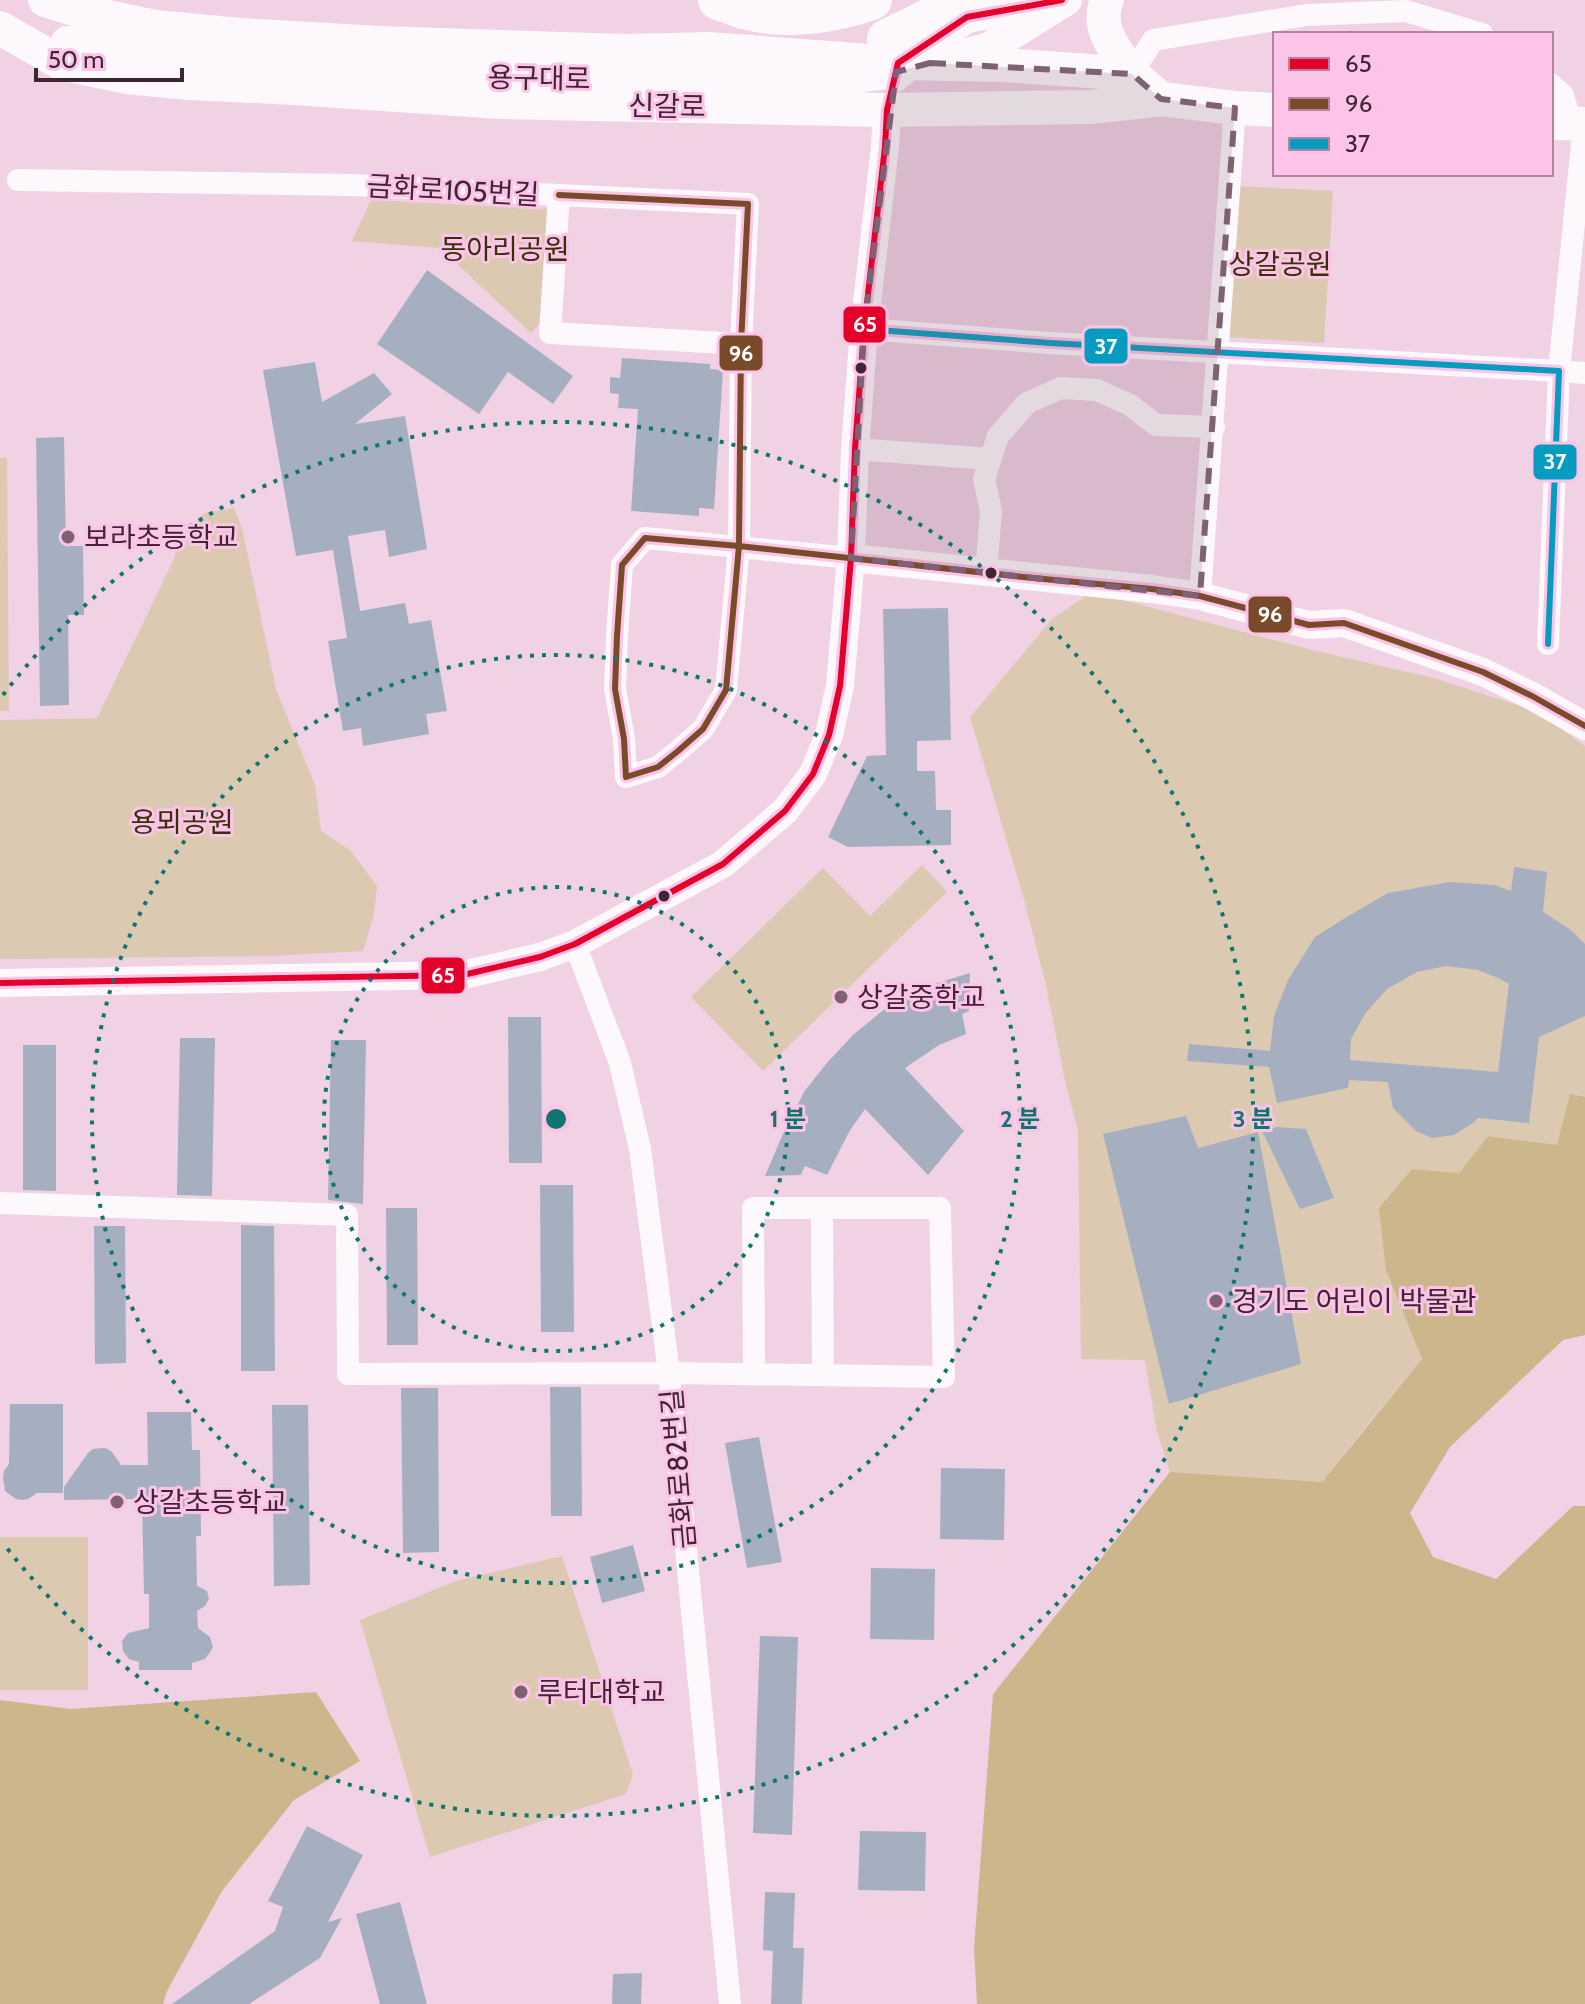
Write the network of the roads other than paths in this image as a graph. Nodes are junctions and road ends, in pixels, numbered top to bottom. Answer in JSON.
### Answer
{"nodes":[{"id":1,"x":45,"y":0,"type":"edge"},
{"id":2,"x":718,"y":0,"type":"edge"},
{"id":3,"x":872,"y":0,"type":"edge"},
{"id":4,"x":1064,"y":0,"type":"edge"},
{"id":5,"x":1107,"y":0,"type":"edge"},
{"id":6,"x":976,"y":6,"type":"edge"},
{"id":7,"x":0,"y":17,"type":"edge"},
{"id":8,"x":0,"y":28,"type":"edge"},
{"id":9,"x":1475,"y":32,"type":"edge"},
{"id":10,"x":893,"y":51,"type":"junction"},
{"id":11,"x":64,"y":53,"type":"junction"},
{"id":12,"x":1132,"y":74,"type":"junction"},
{"id":13,"x":1553,"y":86,"type":"edge"},
{"id":14,"x":1161,"y":99,"type":"junction"},
{"id":15,"x":1235,"y":108,"type":"junction"},
{"id":16,"x":887,"y":110,"type":"junction"},
{"id":17,"x":1273,"y":110,"type":"edge"},
{"id":18,"x":1573,"y":124,"type":"edge"},
{"id":19,"x":18,"y":180,"type":"dead end"},
{"id":20,"x":559,"y":195,"type":"junction"},
{"id":21,"x":864,"y":329,"type":"junction"},
{"id":22,"x":741,"y":344,"type":"junction"},
{"id":23,"x":1217,"y":352,"type":"junction"},
{"id":24,"x":1559,"y":371,"type":"junction"},
{"id":25,"x":1585,"y":373,"type":"edge"},
{"id":26,"x":1214,"y":427,"type":"junction"},
{"id":27,"x":855,"y":449,"type":"junction"},
{"id":28,"x":990,"y":459,"type":"junction"},
{"id":29,"x":739,"y":546,"type":"junction"},
{"id":30,"x":851,"y":558,"type":"junction"},
{"id":31,"x":986,"y":573,"type":"junction"},
{"id":32,"x":1200,"y":596,"type":"junction"},
{"id":33,"x":1548,"y":644,"type":"dead end"},
{"id":34,"x":1585,"y":726,"type":"edge"},
{"id":35,"x":575,"y":944,"type":"junction"},
{"id":36,"x":0,"y":983,"type":"edge"},
{"id":37,"x":0,"y":1203,"type":"edge"},
{"id":38,"x":822,"y":1208,"type":"junction"},
{"id":39,"x":669,"y":1373,"type":"junction"},
{"id":40,"x":754,"y":1374,"type":"junction"},
{"id":41,"x":823,"y":1375,"type":"junction"},
{"id":42,"x":730,"y":2004,"type":"edge"}],
"edges":[{"from":1,"to":10,"type":"main road","name":"용구대로"},
{"from":2,"to":3,"type":"highway"},
{"from":4,"to":6,"type":"main road"},
{"from":4,"to":11,"type":"main road","name":"용구대로"},
{"from":5,"to":12,"type":"main road"},
{"from":6,"to":10,"type":"highway"},
{"from":7,"to":11,"type":"main road","name":"용구대로"},
{"from":8,"to":11,"type":"main road","name":"용구대로"},
{"from":9,"to":12,"type":"street"},
{"from":10,"to":12,"type":"main road","name":"용구대로"},
{"from":10,"to":16,"type":"main road"},
{"from":11,"to":16,"type":"main road","name":"신갈로"},
{"from":12,"to":14,"type":"main road"},
{"from":13,"to":18,"type":"street"},
{"from":14,"to":15,"type":"main road","name":"신갈로"},
{"from":14,"to":16,"type":"main road","name":"신갈로"},
{"from":15,"to":17,"type":"main road","name":"신갈로"},
{"from":15,"to":23,"type":"street"},
{"from":16,"to":21,"type":"street"},
{"from":18,"to":24,"type":"street"},
{"from":19,"to":20,"type":"street","name":"금화로105번길"},
{"from":20,"to":22,"type":"street"},
{"from":20,"to":22,"type":"street","name":"금화로105번길"},
{"from":21,"to":23,"type":"street"},
{"from":21,"to":27,"type":"street"},
{"from":22,"to":29,"type":"street"},
{"from":23,"to":24,"type":"street"},
{"from":23,"to":26,"type":"street"},
{"from":24,"to":25,"type":"street"},
{"from":24,"to":33,"type":"street"},
{"from":26,"to":28,"type":"street"},
{"from":26,"to":32,"type":"street"},
{"from":27,"to":28,"type":"street"},
{"from":27,"to":30,"type":"street"},
{"from":28,"to":31,"type":"street"},
{"from":29,"to":29,"type":"street"},
{"from":29,"to":30,"type":"street"},
{"from":30,"to":31,"type":"street"},
{"from":30,"to":35,"type":"street"},
{"from":31,"to":32,"type":"street"},
{"from":32,"to":34,"type":"street"},
{"from":35,"to":36,"type":"street"},
{"from":35,"to":39,"type":"street","name":"금화로82번길"},
{"from":37,"to":39,"type":"street"},
{"from":38,"to":40,"type":"street"},
{"from":38,"to":41,"type":"street"},
{"from":38,"to":41,"type":"street"},
{"from":39,"to":40,"type":"street"},
{"from":39,"to":42,"type":"street","name":"금화로82번길"},
{"from":40,"to":41,"type":"street"}]}
